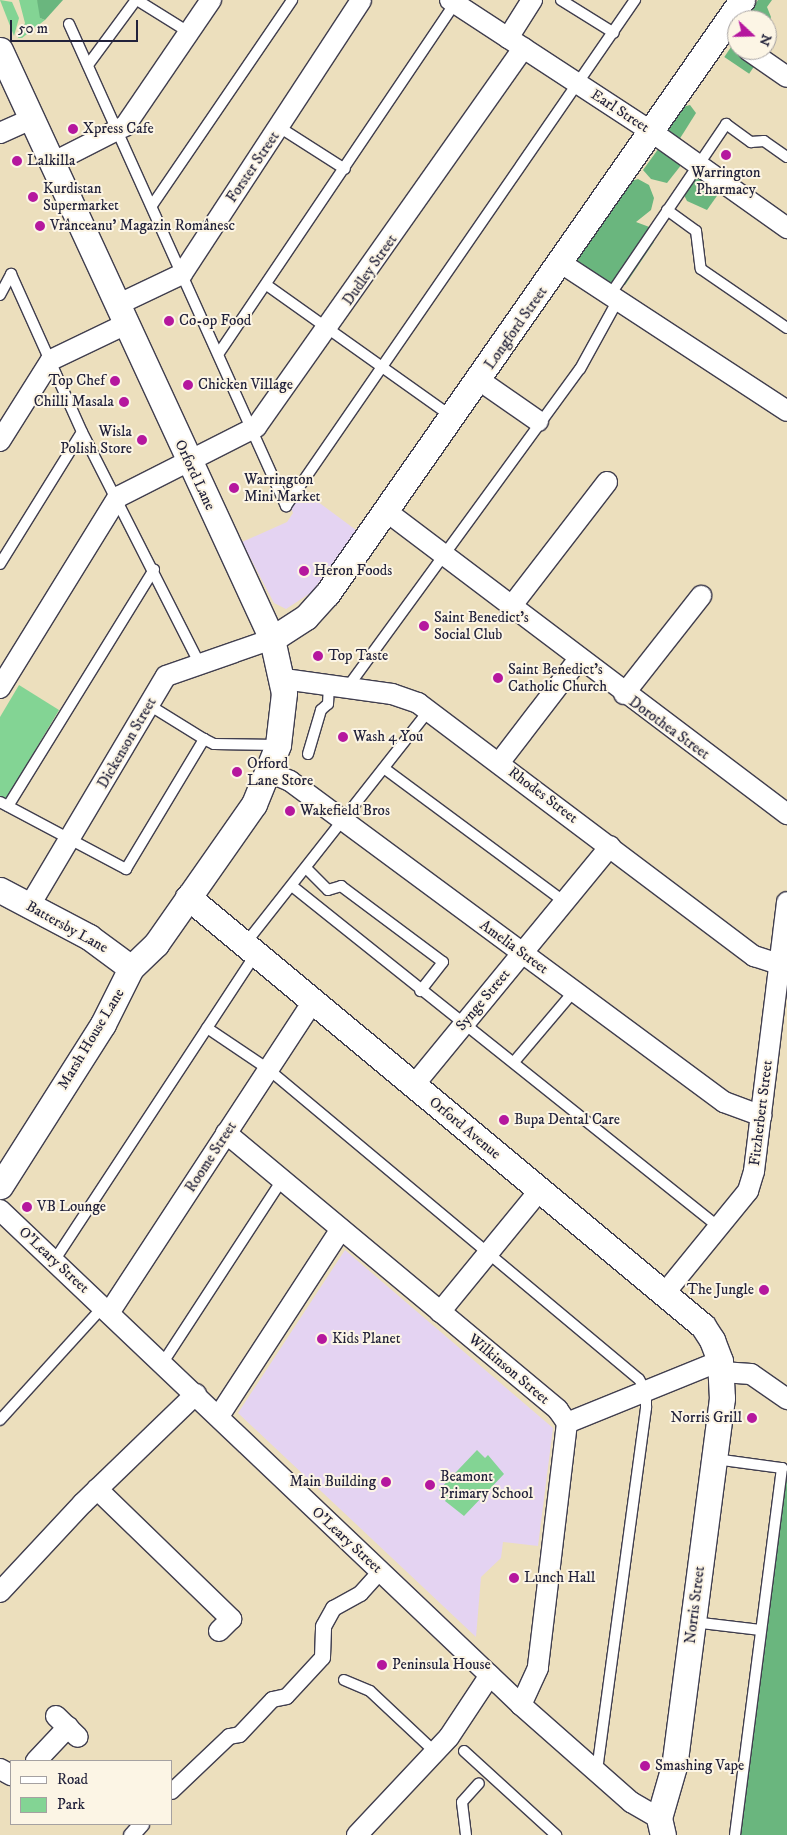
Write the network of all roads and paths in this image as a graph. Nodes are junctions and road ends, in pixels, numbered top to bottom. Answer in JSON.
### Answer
{"nodes":[{"id":1,"x":137,"y":0,"type":"edge"},
{"id":2,"x":211,"y":0,"type":"edge"},
{"id":3,"x":292,"y":0,"type":"edge"},
{"id":4,"x":361,"y":0,"type":"edge"},
{"id":5,"x":532,"y":0,"type":"edge"},
{"id":6,"x":562,"y":0,"type":"edge"},
{"id":7,"x":635,"y":0,"type":"edge"},
{"id":8,"x":452,"y":2,"type":"edge"},
{"id":9,"x":69,"y":24,"type":"dead end"},
{"id":10,"x":190,"y":33,"type":"junction"},
{"id":11,"x":614,"y":33,"type":"junction"},
{"id":12,"x":727,"y":38,"type":"edge"},
{"id":13,"x":516,"y":43,"type":"junction"},
{"id":14,"x":0,"y":50,"type":"edge"},
{"id":15,"x":766,"y":60,"type":"edge"},
{"id":16,"x":88,"y":65,"type":"junction"},
{"id":17,"x":784,"y":70,"type":"edge"},
{"id":18,"x":580,"y":84,"type":"junction"},
{"id":19,"x":31,"y":119,"type":"junction"},
{"id":20,"x":279,"y":127,"type":"junction"},
{"id":21,"x":119,"y":130,"type":"junction"},
{"id":22,"x":652,"y":132,"type":"junction"},
{"id":23,"x":0,"y":133,"type":"edge"},
{"id":24,"x":787,"y":157,"type":"edge"},
{"id":25,"x":52,"y":163,"type":"junction"},
{"id":26,"x":699,"y":165,"type":"junction"},
{"id":27,"x":345,"y":169,"type":"junction"},
{"id":28,"x":153,"y":204,"type":"junction"},
{"id":29,"x":667,"y":210,"type":"junction"},
{"id":30,"x":787,"y":228,"type":"edge"},
{"id":31,"x":561,"y":263,"type":"junction"},
{"id":32,"x":182,"y":274,"type":"junction"},
{"id":33,"x":268,"y":286,"type":"junction"},
{"id":34,"x":0,"y":294,"type":"edge"},
{"id":35,"x":614,"y":298,"type":"junction"},
{"id":36,"x":121,"y":315,"type":"junction"},
{"id":37,"x":787,"y":328,"type":"edge"},
{"id":38,"x":329,"y":329,"type":"junction"},
{"id":39,"x":219,"y":353,"type":"junction"},
{"id":40,"x":51,"y":360,"type":"junction"},
{"id":41,"x":383,"y":368,"type":"junction"},
{"id":42,"x":479,"y":380,"type":"junction"},
{"id":43,"x":787,"y":412,"type":"edge"},
{"id":44,"x":453,"y":418,"type":"junction"},
{"id":45,"x":538,"y":421,"type":"junction"},
{"id":46,"x":82,"y":432,"type":"junction"},
{"id":47,"x":251,"y":432,"type":"junction"},
{"id":48,"x":0,"y":441,"type":"edge"},
{"id":49,"x":188,"y":462,"type":"junction"},
{"id":50,"x":607,"y":482,"type":"dead end"},
{"id":51,"x":118,"y":497,"type":"junction"},
{"id":52,"x":386,"y":512,"type":"junction"},
{"id":53,"x":442,"y":554,"type":"junction"},
{"id":54,"x":0,"y":564,"type":"edge"},
{"id":55,"x":154,"y":570,"type":"junction"},
{"id":56,"x":701,"y":596,"type":"dead end"},
{"id":57,"x":510,"y":608,"type":"junction"},
{"id":58,"x":272,"y":639,"type":"junction"},
{"id":59,"x":578,"y":660,"type":"junction"},
{"id":60,"x":199,"y":663,"type":"junction"},
{"id":61,"x":284,"y":679,"type":"junction"},
{"id":62,"x":0,"y":688,"type":"edge"},
{"id":63,"x":338,"y":688,"type":"junction"},
{"id":64,"x":624,"y":694,"type":"junction"},
{"id":65,"x":149,"y":705,"type":"junction"},
{"id":66,"x":429,"y":710,"type":"junction"},
{"id":67,"x":204,"y":740,"type":"junction"},
{"id":68,"x":278,"y":745,"type":"junction"},
{"id":69,"x":308,"y":754,"type":"dead end"},
{"id":70,"x":499,"y":762,"type":"junction"},
{"id":71,"x":385,"y":769,"type":"junction"},
{"id":72,"x":269,"y":772,"type":"junction"},
{"id":73,"x":4,"y":804,"type":"edge"},
{"id":74,"x":787,"y":814,"type":"edge"},
{"id":75,"x":343,"y":822,"type":"junction"},
{"id":76,"x":71,"y":838,"type":"junction"},
{"id":77,"x":610,"y":846,"type":"junction"},
{"id":78,"x":306,"y":868,"type":"junction"},
{"id":79,"x":292,"y":886,"type":"junction"},
{"id":80,"x":0,"y":890,"type":"edge"},
{"id":81,"x":188,"y":897,"type":"junction"},
{"id":82,"x":564,"y":902,"type":"junction"},
{"id":83,"x":787,"y":902,"type":"edge"},
{"id":84,"x":30,"y":905,"type":"junction"},
{"id":85,"x":251,"y":949,"type":"junction"},
{"id":86,"x":523,"y":953,"type":"junction"},
{"id":87,"x":780,"y":964,"type":"junction"},
{"id":88,"x":131,"y":968,"type":"junction"},
{"id":89,"x":420,"y":991,"type":"junction"},
{"id":90,"x":574,"y":991,"type":"junction"},
{"id":91,"x":313,"y":1001,"type":"junction"},
{"id":92,"x":465,"y":1022,"type":"junction"},
{"id":93,"x":207,"y":1028,"type":"junction"},
{"id":94,"x":514,"y":1062,"type":"junction"},
{"id":95,"x":268,"y":1069,"type":"junction"},
{"id":96,"x":414,"y":1085,"type":"junction"},
{"id":97,"x":762,"y":1116,"type":"junction"},
{"id":98,"x":226,"y":1133,"type":"junction"},
{"id":99,"x":282,"y":1180,"type":"junction"},
{"id":100,"x":0,"y":1186,"type":"edge"},
{"id":101,"x":539,"y":1191,"type":"junction"},
{"id":102,"x":0,"y":1210,"type":"edge"},
{"id":103,"x":720,"y":1228,"type":"junction"},
{"id":104,"x":341,"y":1229,"type":"junction"},
{"id":105,"x":490,"y":1253,"type":"junction"},
{"id":106,"x":54,"y":1261,"type":"junction"},
{"id":107,"x":664,"y":1294,"type":"junction"},
{"id":108,"x":106,"y":1310,"type":"junction"},
{"id":109,"x":440,"y":1312,"type":"junction"},
{"id":110,"x":162,"y":1364,"type":"junction"},
{"id":111,"x":721,"y":1366,"type":"junction"},
{"id":112,"x":646,"y":1392,"type":"junction"},
{"id":113,"x":196,"y":1394,"type":"junction"},
{"id":114,"x":787,"y":1399,"type":"edge"},
{"id":115,"x":219,"y":1416,"type":"junction"},
{"id":116,"x":0,"y":1420,"type":"edge"},
{"id":117,"x":567,"y":1423,"type":"junction"},
{"id":118,"x":714,"y":1459,"type":"junction"},
{"id":119,"x":97,"y":1488,"type":"junction"},
{"id":120,"x":380,"y":1571,"type":"junction"},
{"id":121,"x":0,"y":1592,"type":"edge"},
{"id":122,"x":693,"y":1622,"type":"junction"},
{"id":123,"x":761,"y":1630,"type":"junction"},
{"id":124,"x":219,"y":1631,"type":"dead end"},
{"id":125,"x":490,"y":1675,"type":"junction"},
{"id":126,"x":344,"y":1680,"type":"dead end"},
{"id":127,"x":521,"y":1705,"type":"junction"},
{"id":128,"x":68,"y":1727,"type":"dead end"},
{"id":129,"x":464,"y":1751,"type":"dead end"},
{"id":130,"x":435,"y":1752,"type":"junction"},
{"id":131,"x":37,"y":1760,"type":"edge"},
{"id":132,"x":597,"y":1772,"type":"junction"},
{"id":133,"x":479,"y":1783,"type":"dead end"},
{"id":134,"x":172,"y":1790,"type":"edge"},
{"id":135,"x":140,"y":1825,"type":"edge"},
{"id":136,"x":661,"y":1826,"type":"edge"},
{"id":137,"x":131,"y":1835,"type":"edge"},
{"id":138,"x":357,"y":1835,"type":"edge"},
{"id":139,"x":466,"y":1835,"type":"edge"},
{"id":140,"x":556,"y":1835,"type":"edge"},
{"id":141,"x":735,"y":1835,"type":"edge"}],
"edges":[{"from":1,"to":10,"type":"lane"},
{"from":1,"to":16,"type":"lane"},
{"from":2,"to":10,"type":"street"},
{"from":3,"to":28,"type":"lane"},
{"from":4,"to":20,"type":"street","name":"Forster Street"},
{"from":5,"to":13,"type":"street","name":"Dudley Street"},
{"from":6,"to":11,"type":"lane"},
{"from":7,"to":11,"type":"lane"},
{"from":8,"to":13,"type":"street","name":"Earl Street"},
{"from":8,"to":27,"type":"lane"},
{"from":9,"to":16,"type":"lane"},
{"from":10,"to":21,"type":"street"},
{"from":11,"to":18,"type":"lane"},
{"from":12,"to":22,"type":"street","name":"Longford Street"},
{"from":13,"to":18,"type":"street","name":"Earl Street"},
{"from":13,"to":38,"type":"street","name":"Dudley Street"},
{"from":14,"to":19,"type":"street","name":"Orford Lane"},
{"from":15,"to":17,"type":"street"},
{"from":16,"to":21,"type":"lane"},
{"from":18,"to":22,"type":"street","name":"Earl Street"},
{"from":18,"to":41,"type":"lane"},
{"from":19,"to":23,"type":"street"},
{"from":19,"to":25,"type":"street","name":"Orford Lane"},
{"from":20,"to":27,"type":"lane"},
{"from":20,"to":32,"type":"street","name":"Forster Street"},
{"from":21,"to":25,"type":"street"},
{"from":21,"to":28,"type":"lane"},
{"from":22,"to":26,"type":"street","name":"Earl Street"},
{"from":22,"to":31,"type":"street","name":"Longford Street"},
{"from":24,"to":26,"type":"lane"},
{"from":25,"to":36,"type":"street","name":"Orford Lane"},
{"from":26,"to":29,"type":"lane"},
{"from":26,"to":30,"type":"street","name":"Earl Street"},
{"from":27,"to":33,"type":"lane"},
{"from":28,"to":32,"type":"lane"},
{"from":29,"to":35,"type":"lane"},
{"from":29,"to":37,"type":"lane"},
{"from":31,"to":35,"type":"street"},
{"from":31,"to":42,"type":"street","name":"Longford Street"},
{"from":32,"to":36,"type":"street"},
{"from":32,"to":39,"type":"lane"},
{"from":33,"to":38,"type":"lane"},
{"from":33,"to":39,"type":"lane"},
{"from":34,"to":40,"type":"lane"},
{"from":35,"to":43,"type":"street"},
{"from":35,"to":45,"type":"lane"},
{"from":36,"to":40,"type":"street"},
{"from":36,"to":49,"type":"street","name":"Orford Lane"},
{"from":38,"to":41,"type":"lane"},
{"from":38,"to":47,"type":"street","name":"Dudley Street"},
{"from":39,"to":47,"type":"lane"},
{"from":40,"to":46,"type":"lane"},
{"from":40,"to":48,"type":"street"},
{"from":41,"to":44,"type":"lane"},
{"from":41,"to":47,"type":"lane"},
{"from":42,"to":44,"type":"street","name":"Longford Street"},
{"from":42,"to":45,"type":"street"},
{"from":44,"to":52,"type":"street","name":"Longford Street"},
{"from":45,"to":53,"type":"lane"},
{"from":46,"to":51,"type":"lane"},
{"from":46,"to":54,"type":"lane"},
{"from":47,"to":49,"type":"street","name":"Dudley Street"},
{"from":49,"to":51,"type":"street","name":"Dudley Street"},
{"from":49,"to":58,"type":"street","name":"Orford Lane"},
{"from":50,"to":57,"type":"street"},
{"from":51,"to":55,"type":"lane"},
{"from":51,"to":62,"type":"street"},
{"from":52,"to":53,"type":"street","name":"Dorothea Street"},
{"from":52,"to":58,"type":"street","name":"Longford Street"},
{"from":53,"to":57,"type":"street","name":"Dorothea Street"},
{"from":53,"to":63,"type":"lane"},
{"from":55,"to":60,"type":"lane"},
{"from":55,"to":73,"type":"lane"},
{"from":56,"to":64,"type":"street"},
{"from":57,"to":59,"type":"street","name":"Dorothea Street"},
{"from":58,"to":60,"type":"street","name":"Dickenson Street"},
{"from":58,"to":61,"type":"street","name":"Orford Lane"},
{"from":59,"to":64,"type":"street","name":"Dorothea Street"},
{"from":59,"to":70,"type":"street"},
{"from":60,"to":65,"type":"street","name":"Dickenson Street"},
{"from":61,"to":63,"type":"street","name":"Rhodes Street"},
{"from":61,"to":68,"type":"street","name":"Orford Lane"},
{"from":63,"to":66,"type":"street","name":"Rhodes Street"},
{"from":63,"to":69,"type":"lane"},
{"from":64,"to":74,"type":"street","name":"Dorothea Street"},
{"from":65,"to":67,"type":"lane"},
{"from":65,"to":76,"type":"street","name":"Dickenson Street"},
{"from":66,"to":70,"type":"street","name":"Rhodes Street"},
{"from":66,"to":71,"type":"lane"},
{"from":67,"to":68,"type":"lane"},
{"from":67,"to":76,"type":"lane"},
{"from":68,"to":72,"type":"street","name":"Orford Lane"},
{"from":70,"to":77,"type":"street","name":"Rhodes Street"},
{"from":71,"to":75,"type":"lane"},
{"from":71,"to":82,"type":"lane"},
{"from":72,"to":75,"type":"street","name":"Amelia Street"},
{"from":72,"to":81,"type":"street","name":"Orford Lane"},
{"from":73,"to":76,"type":"lane"},
{"from":75,"to":78,"type":"lane"},
{"from":75,"to":86,"type":"street","name":"Amelia Street"},
{"from":76,"to":84,"type":"street","name":"Dickenson Street"},
{"from":77,"to":82,"type":"street","name":"Synge Street"},
{"from":77,"to":87,"type":"street","name":"Rhodes Street"},
{"from":78,"to":79,"type":"lane"},
{"from":78,"to":89,"type":"lane"},
{"from":79,"to":85,"type":"lane"},
{"from":79,"to":89,"type":"lane"},
{"from":80,"to":84,"type":"street","name":"Battersby Lane"},
{"from":81,"to":85,"type":"street","name":"Orford Avenue"},
{"from":81,"to":88,"type":"street","name":"Marsh House Lane"},
{"from":82,"to":86,"type":"street","name":"Synge Street"},
{"from":83,"to":87,"type":"street","name":"Fitzherbert Street"},
{"from":84,"to":88,"type":"street","name":"Battersby Lane"},
{"from":85,"to":91,"type":"street","name":"Orford Avenue"},
{"from":85,"to":93,"type":"lane"},
{"from":86,"to":90,"type":"street","name":"Amelia Street"},
{"from":86,"to":92,"type":"street","name":"Synge Street"},
{"from":87,"to":97,"type":"street","name":"Fitzherbert Street"},
{"from":88,"to":100,"type":"street","name":"Marsh House Lane"},
{"from":89,"to":92,"type":"lane"},
{"from":90,"to":94,"type":"lane"},
{"from":90,"to":97,"type":"street","name":"Amelia Street"},
{"from":91,"to":95,"type":"street","name":"Roome Street"},
{"from":91,"to":96,"type":"street","name":"Orford Avenue"},
{"from":92,"to":94,"type":"lane"},
{"from":92,"to":96,"type":"street","name":"Synge Street"},
{"from":93,"to":95,"type":"lane"},
{"from":93,"to":106,"type":"lane"},
{"from":94,"to":103,"type":"lane"},
{"from":95,"to":98,"type":"street","name":"Roome Street"},
{"from":95,"to":105,"type":"lane"},
{"from":96,"to":101,"type":"street","name":"Orford Avenue"},
{"from":97,"to":103,"type":"street","name":"Fitzherbert Street"},
{"from":98,"to":99,"type":"street","name":"Wilkinson Street"},
{"from":98,"to":108,"type":"street","name":"Roome Street"},
{"from":99,"to":104,"type":"street","name":"Wilkinson Street"},
{"from":99,"to":110,"type":"lane"},
{"from":101,"to":105,"type":"street"},
{"from":101,"to":107,"type":"street","name":"Orford Avenue"},
{"from":102,"to":106,"type":"street","name":"O'Leary Street"},
{"from":103,"to":107,"type":"street","name":"Fitzherbert Street"},
{"from":104,"to":109,"type":"street","name":"Wilkinson Street"},
{"from":104,"to":115,"type":"street"},
{"from":105,"to":109,"type":"street"},
{"from":105,"to":112,"type":"lane"},
{"from":106,"to":108,"type":"street","name":"O'Leary Street"},
{"from":107,"to":111,"type":"street","name":"Orford Avenue"},
{"from":108,"to":110,"type":"street","name":"O'Leary Street"},
{"from":108,"to":116,"type":"lane"},
{"from":109,"to":117,"type":"street","name":"Wilkinson Street"},
{"from":110,"to":113,"type":"street","name":"O'Leary Street"},
{"from":111,"to":112,"type":"street"},
{"from":111,"to":114,"type":"street"},
{"from":111,"to":118,"type":"street","name":"Norris Street"},
{"from":112,"to":117,"type":"street"},
{"from":112,"to":132,"type":"lane"},
{"from":113,"to":115,"type":"street","name":"O'Leary Street"},
{"from":113,"to":119,"type":"street"},
{"from":115,"to":120,"type":"street","name":"O'Leary Street"},
{"from":117,"to":127,"type":"street"},
{"from":118,"to":122,"type":"street","name":"Norris Street"},
{"from":118,"to":123,"type":"lane"},
{"from":119,"to":121,"type":"street"},
{"from":119,"to":124,"type":"street"},
{"from":120,"to":125,"type":"street","name":"O'Leary Street"},
{"from":120,"to":134,"type":"street"},
{"from":122,"to":123,"type":"lane"},
{"from":122,"to":136,"type":"street","name":"Norris Street"},
{"from":123,"to":141,"type":"lane"},
{"from":125,"to":127,"type":"street","name":"O'Leary Street"},
{"from":125,"to":130,"type":"street"},
{"from":126,"to":130,"type":"lane"},
{"from":127,"to":132,"type":"street","name":"O'Leary Street"},
{"from":128,"to":131,"type":"street"},
{"from":129,"to":140,"type":"lane"},
{"from":130,"to":138,"type":"street"},
{"from":132,"to":136,"type":"street","name":"O'Leary Street"},
{"from":133,"to":139,"type":"lane"},
{"from":135,"to":137,"type":"street"}]}
